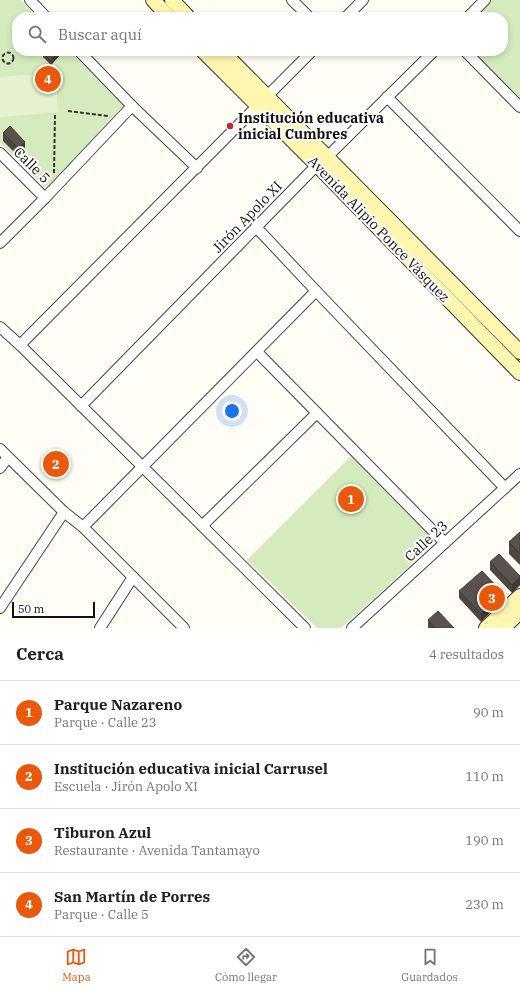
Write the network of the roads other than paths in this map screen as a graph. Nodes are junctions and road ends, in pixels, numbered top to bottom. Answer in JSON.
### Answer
{"nodes":[{"id":1,"x":30,"y":0,"type":"edge"},
{"id":2,"x":153,"y":0,"type":"edge"},
{"id":3,"x":172,"y":0,"type":"edge"},
{"id":4,"x":292,"y":0,"type":"edge"},
{"id":5,"x":363,"y":0,"type":"edge"},
{"id":6,"x":485,"y":0,"type":"edge"},
{"id":7,"x":41,"y":12,"type":"edge"},
{"id":8,"x":164,"y":12,"type":"edge"},
{"id":9,"x":183,"y":12,"type":"edge"},
{"id":10,"x":304,"y":12,"type":"edge"},
{"id":11,"x":351,"y":12,"type":"edge"},
{"id":12,"x":473,"y":12,"type":"edge"},
{"id":13,"x":84,"y":56,"type":"edge"},
{"id":14,"x":209,"y":56,"type":"edge"},
{"id":15,"x":226,"y":56,"type":"edge"},
{"id":16,"x":307,"y":56,"type":"edge"},
{"id":17,"x":429,"y":56,"type":"edge"},
{"id":18,"x":471,"y":56,"type":"edge"},
{"id":19,"x":388,"y":97,"type":"junction"},
{"id":20,"x":262,"y":101,"type":"junction"},
{"id":21,"x":132,"y":106,"type":"junction"},
{"id":22,"x":520,"y":108,"type":"edge"},
{"id":23,"x":0,"y":153,"type":"edge"},
{"id":24,"x":322,"y":161,"type":"junction"},
{"id":25,"x":197,"y":168,"type":"junction"},
{"id":26,"x":45,"y":198,"type":"junction"},
{"id":27,"x":256,"y":227,"type":"junction"},
{"id":28,"x":520,"y":231,"type":"edge"},
{"id":29,"x":0,"y":242,"type":"edge"},
{"id":30,"x":316,"y":291,"type":"junction"},
{"id":31,"x":0,"y":327,"type":"edge"},
{"id":32,"x":20,"y":345,"type":"junction"},
{"id":33,"x":257,"y":352,"type":"junction"},
{"id":34,"x":520,"y":352,"type":"edge"},
{"id":35,"x":520,"y":373,"type":"edge"},
{"id":36,"x":81,"y":406,"type":"junction"},
{"id":37,"x":317,"y":413,"type":"junction"},
{"id":38,"x":0,"y":449,"type":"edge"},
{"id":39,"x":8,"y":457,"type":"junction"},
{"id":40,"x":142,"y":466,"type":"junction"},
{"id":41,"x":0,"y":468,"type":"edge"},
{"id":42,"x":520,"y":474,"type":"edge"},
{"id":43,"x":505,"y":488,"type":"junction"},
{"id":44,"x":64,"y":512,"type":"junction"},
{"id":45,"x":202,"y":526,"type":"junction"},
{"id":46,"x":83,"y":527,"type":"junction"},
{"id":47,"x":445,"y":542,"type":"junction"},
{"id":48,"x":133,"y":576,"type":"junction"},
{"id":49,"x":518,"y":605,"type":"edge"},
{"id":50,"x":0,"y":608,"type":"edge"},
{"id":51,"x":100,"y":628,"type":"edge"},
{"id":52,"x":184,"y":628,"type":"edge"},
{"id":53,"x":305,"y":628,"type":"edge"},
{"id":54,"x":352,"y":628,"type":"edge"},
{"id":55,"x":486,"y":628,"type":"edge"},
{"id":56,"x":503,"y":628,"type":"edge"}],
"edges":[{"from":1,"to":7,"type":"street"},
{"from":2,"to":8,"type":"street"},
{"from":3,"to":9,"type":"street"},
{"from":4,"to":10,"type":"street"},
{"from":5,"to":11,"type":"street"},
{"from":6,"to":12,"type":"street"},
{"from":13,"to":21,"type":"street"},
{"from":14,"to":20,"type":"street","name":"Avenida Alipio Ponce Vásquez"},
{"from":15,"to":20,"type":"street","name":"Avenida Alipio Ponce Vásquez"},
{"from":16,"to":20,"type":"street"},
{"from":17,"to":19,"type":"street","name":"Jirón Apolo XI"},
{"from":18,"to":22,"type":"street"},
{"from":19,"to":24,"type":"street","name":"Jirón Apolo XI"},
{"from":19,"to":28,"type":"street"},
{"from":20,"to":24,"type":"street","name":"Avenida Alipio Ponce Vásquez"},
{"from":20,"to":25,"type":"street"},
{"from":21,"to":25,"type":"street"},
{"from":21,"to":26,"type":"street"},
{"from":23,"to":26,"type":"street","name":"Calle 5"},
{"from":24,"to":27,"type":"street","name":"Jirón Apolo XI"},
{"from":24,"to":34,"type":"street","name":"Avenida Alipio Ponce Vásquez"},
{"from":24,"to":35,"type":"street","name":"Avenida Alipio Ponce Vásquez"},
{"from":25,"to":32,"type":"street"},
{"from":26,"to":29,"type":"street"},
{"from":27,"to":30,"type":"street"},
{"from":27,"to":36,"type":"street","name":"Jirón Apolo XI"},
{"from":30,"to":33,"type":"street"},
{"from":30,"to":43,"type":"street"},
{"from":31,"to":32,"type":"street"},
{"from":32,"to":36,"type":"street"},
{"from":33,"to":37,"type":"street"},
{"from":33,"to":40,"type":"street"},
{"from":36,"to":40,"type":"street"},
{"from":37,"to":45,"type":"street"},
{"from":37,"to":47,"type":"street"},
{"from":38,"to":39,"type":"street"},
{"from":39,"to":41,"type":"street"},
{"from":39,"to":44,"type":"street"},
{"from":40,"to":45,"type":"street"},
{"from":40,"to":46,"type":"street"},
{"from":42,"to":43,"type":"street","name":"Calle 23"},
{"from":43,"to":47,"type":"street","name":"Calle 23"},
{"from":44,"to":46,"type":"street"},
{"from":44,"to":50,"type":"street"},
{"from":45,"to":53,"type":"street"},
{"from":46,"to":48,"type":"street"},
{"from":47,"to":54,"type":"street","name":"Calle 23"},
{"from":48,"to":51,"type":"street"},
{"from":48,"to":52,"type":"street"},
{"from":49,"to":55,"type":"street"},
{"from":49,"to":56,"type":"street"}]}
